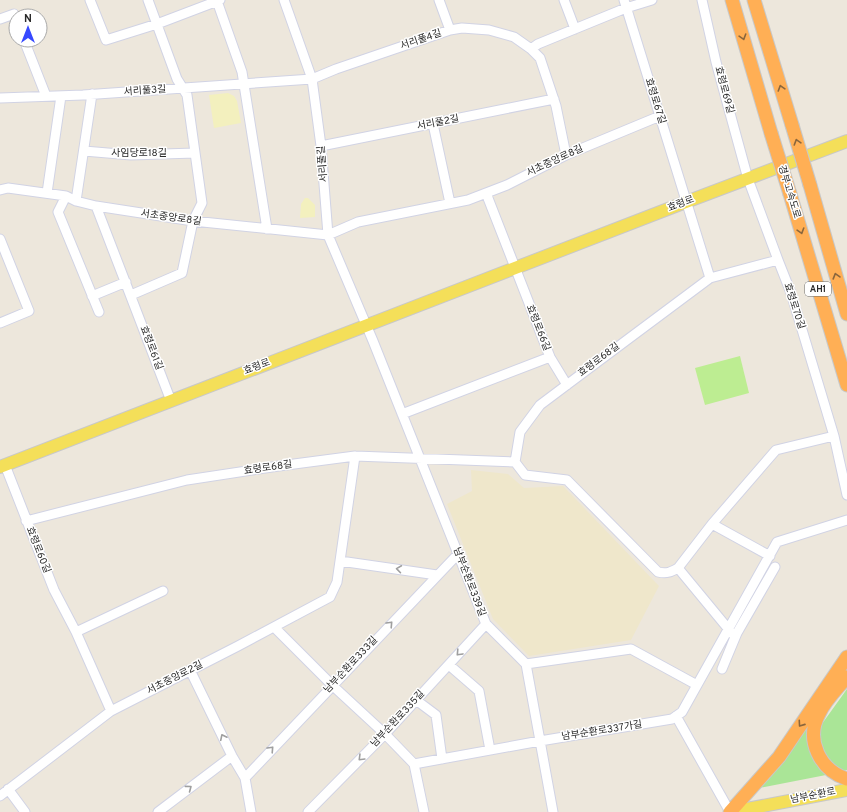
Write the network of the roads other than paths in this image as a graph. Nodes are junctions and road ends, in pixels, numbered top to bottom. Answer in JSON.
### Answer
{"nodes":[{"id":1,"x":90,"y":0,"type":"edge"},
{"id":2,"x":148,"y":0,"type":"edge"},
{"id":3,"x":284,"y":0,"type":"edge"},
{"id":4,"x":439,"y":0,"type":"edge"},
{"id":5,"x":564,"y":0,"type":"edge"},
{"id":6,"x":652,"y":0,"type":"edge"},
{"id":7,"x":702,"y":0,"type":"edge"},
{"id":8,"x":732,"y":0,"type":"edge"},
{"id":9,"x":754,"y":0,"type":"edge"},
{"id":10,"x":219,"y":1,"type":"edge"},
{"id":11,"x":625,"y":4,"type":"edge"},
{"id":12,"x":157,"y":24,"type":"junction"},
{"id":13,"x":575,"y":29,"type":"junction"},
{"id":14,"x":450,"y":30,"type":"junction"},
{"id":15,"x":27,"y":48,"type":"edge"},
{"id":16,"x":531,"y":49,"type":"junction"},
{"id":17,"x":312,"y":79,"type":"junction"},
{"id":18,"x":243,"y":84,"type":"junction"},
{"id":19,"x":182,"y":88,"type":"junction"},
{"id":20,"x":92,"y":94,"type":"junction"},
{"id":21,"x":46,"y":96,"type":"junction"},
{"id":22,"x":61,"y":96,"type":"junction"},
{"id":23,"x":0,"y":98,"type":"edge"},
{"id":24,"x":554,"y":99,"type":"junction"},
{"id":25,"x":660,"y":116,"type":"junction"},
{"id":26,"x":433,"y":124,"type":"junction"},
{"id":27,"x":847,"y":141,"type":"edge"},
{"id":28,"x":322,"y":146,"type":"junction"},
{"id":29,"x":84,"y":151,"type":"junction"},
{"id":30,"x":194,"y":153,"type":"junction"},
{"id":31,"x":566,"y":155,"type":"junction"},
{"id":32,"x":748,"y":179,"type":"junction"},
{"id":33,"x":0,"y":190,"type":"edge"},
{"id":34,"x":47,"y":193,"type":"junction"},
{"id":35,"x":486,"y":193,"type":"junction"},
{"id":36,"x":66,"y":196,"type":"junction"},
{"id":37,"x":76,"y":200,"type":"junction"},
{"id":38,"x":686,"y":202,"type":"junction"},
{"id":39,"x":450,"y":203,"type":"junction"},
{"id":40,"x":96,"y":206,"type":"junction"},
{"id":41,"x":193,"y":221,"type":"junction"},
{"id":42,"x":267,"y":229,"type":"junction"},
{"id":43,"x":328,"y":235,"type":"junction"},
{"id":44,"x":0,"y":239,"type":"edge"},
{"id":45,"x":778,"y":260,"type":"junction"},
{"id":46,"x":515,"y":268,"type":"junction"},
{"id":47,"x":710,"y":278,"type":"junction"},
{"id":48,"x":126,"y":282,"type":"junction"},
{"id":49,"x":131,"y":295,"type":"junction"},
{"id":50,"x":92,"y":296,"type":"junction"},
{"id":51,"x":99,"y":312,"type":"dead end"},
{"id":52,"x":847,"y":314,"type":"edge"},
{"id":53,"x":0,"y":323,"type":"edge"},
{"id":54,"x":366,"y":325,"type":"junction"},
{"id":55,"x":550,"y":357,"type":"junction"},
{"id":56,"x":847,"y":384,"type":"edge"},
{"id":57,"x":567,"y":385,"type":"junction"},
{"id":58,"x":171,"y":401,"type":"junction"},
{"id":59,"x":402,"y":414,"type":"junction"},
{"id":60,"x":834,"y":436,"type":"junction"},
{"id":61,"x":355,"y":456,"type":"junction"},
{"id":62,"x":421,"y":459,"type":"junction"},
{"id":63,"x":515,"y":462,"type":"junction"},
{"id":64,"x":2,"y":466,"type":"edge"},
{"id":65,"x":847,"y":495,"type":"edge"},
{"id":66,"x":847,"y":520,"type":"edge"},
{"id":67,"x":26,"y":521,"type":"junction"},
{"id":68,"x":712,"y":524,"type":"junction"},
{"id":69,"x":458,"y":554,"type":"junction"},
{"id":70,"x":770,"y":556,"type":"junction"},
{"id":71,"x":340,"y":561,"type":"junction"},
{"id":72,"x":775,"y":567,"type":"dead end"},
{"id":73,"x":678,"y":568,"type":"junction"},
{"id":74,"x":437,"y":575,"type":"junction"},
{"id":75,"x":163,"y":591,"type":"dead end"},
{"id":76,"x":486,"y":624,"type":"junction"},
{"id":77,"x":274,"y":627,"type":"junction"},
{"id":78,"x":728,"y":629,"type":"junction"},
{"id":79,"x":76,"y":632,"type":"junction"},
{"id":80,"x":847,"y":658,"type":"edge"},
{"id":81,"x":526,"y":664,"type":"junction"},
{"id":82,"x":449,"y":665,"type":"junction"},
{"id":83,"x":190,"y":670,"type":"junction"},
{"id":84,"x":847,"y":677,"type":"edge"},
{"id":85,"x":332,"y":685,"type":"junction"},
{"id":86,"x":697,"y":685,"type":"junction"},
{"id":87,"x":416,"y":700,"type":"junction"},
{"id":88,"x":111,"y":711,"type":"junction"},
{"id":89,"x":676,"y":716,"type":"junction"},
{"id":90,"x":385,"y":734,"type":"junction"},
{"id":91,"x":540,"y":741,"type":"junction"},
{"id":92,"x":490,"y":750,"type":"junction"},
{"id":93,"x":232,"y":756,"type":"junction"},
{"id":94,"x":442,"y":759,"type":"junction"},
{"id":95,"x":414,"y":764,"type":"junction"},
{"id":96,"x":245,"y":778,"type":"junction"},
{"id":97,"x":847,"y":779,"type":"edge"},
{"id":98,"x":8,"y":790,"type":"junction"},
{"id":99,"x":847,"y":790,"type":"edge"},
{"id":100,"x":0,"y":796,"type":"edge"},
{"id":101,"x":25,"y":812,"type":"edge"},
{"id":102,"x":158,"y":812,"type":"edge"},
{"id":103,"x":251,"y":812,"type":"edge"},
{"id":104,"x":308,"y":812,"type":"edge"},
{"id":105,"x":424,"y":812,"type":"edge"},
{"id":106,"x":553,"y":812,"type":"edge"},
{"id":107,"x":731,"y":812,"type":"edge"}],
"edges":[{"from":1,"to":12,"type":"street"},
{"from":2,"to":12,"type":"street"},
{"from":3,"to":17,"type":"street","name":"서리풀길"},
{"from":4,"to":14,"type":"street"},
{"from":5,"to":13,"type":"street"},
{"from":6,"to":11,"type":"street"},
{"from":7,"to":32,"type":"street","name":"효령로69길"},
{"from":8,"to":56,"type":"highway","name":"경부고속도로","number":"AH1","one_way":true,"bridge":true},
{"from":52,"to":9,"type":"highway","number":"AH1","one_way":true,"bridge":true},
{"from":10,"to":12,"type":"street"},
{"from":10,"to":18,"type":"street"},
{"from":11,"to":13,"type":"street"},
{"from":11,"to":25,"type":"street","name":"효령로67길"},
{"from":12,"to":19,"type":"street"},
{"from":13,"to":16,"type":"street"},
{"from":14,"to":16,"type":"street","name":"서리풀4길"},
{"from":14,"to":17,"type":"street","name":"서리풀4길"},
{"from":15,"to":21,"type":"street"},
{"from":16,"to":24,"type":"street","name":"서리풀4길"},
{"from":17,"to":18,"type":"street","name":"서리풀3길"},
{"from":17,"to":28,"type":"street","name":"서리풀길"},
{"from":18,"to":19,"type":"street","name":"서리풀3길"},
{"from":18,"to":42,"type":"street"},
{"from":19,"to":20,"type":"street","name":"서리풀3길"},
{"from":19,"to":30,"type":"street"},
{"from":20,"to":22,"type":"street","name":"서리풀3길"},
{"from":20,"to":29,"type":"street"},
{"from":21,"to":22,"type":"street","name":"서리풀3길"},
{"from":21,"to":23,"type":"street","name":"서리풀3길"},
{"from":22,"to":34,"type":"street"},
{"from":24,"to":26,"type":"street","name":"서리풀2길"},
{"from":24,"to":31,"type":"street","name":"서리풀4길"},
{"from":25,"to":31,"type":"street","name":"서초중앙로8길"},
{"from":25,"to":38,"type":"street","name":"효령로67길"},
{"from":26,"to":28,"type":"street","name":"서리풀2길"},
{"from":26,"to":39,"type":"street"},
{"from":27,"to":32,"type":"main road","name":"효령로"},
{"from":28,"to":43,"type":"street","name":"서리풀길"},
{"from":29,"to":30,"type":"street","name":"사임당로18길"},
{"from":29,"to":37,"type":"street"},
{"from":30,"to":41,"type":"street"},
{"from":31,"to":35,"type":"street","name":"서초중앙로8길"},
{"from":32,"to":38,"type":"main road","name":"효령로"},
{"from":32,"to":45,"type":"street","name":"효령로70길"},
{"from":33,"to":34,"type":"street","name":"서초중앙로8길"},
{"from":34,"to":36,"type":"street","name":"서초중앙로8길"},
{"from":35,"to":39,"type":"street","name":"서초중앙로8길"},
{"from":35,"to":46,"type":"street"},
{"from":36,"to":37,"type":"street","name":"서초중앙로8길"},
{"from":36,"to":50,"type":"street"},
{"from":37,"to":40,"type":"street","name":"서초중앙로8길"},
{"from":38,"to":46,"type":"main road","name":"효령로"},
{"from":38,"to":47,"type":"street"},
{"from":39,"to":43,"type":"street","name":"서초중앙로8길"},
{"from":40,"to":41,"type":"street","name":"서초중앙로8길"},
{"from":40,"to":48,"type":"street","name":"효령로61길"},
{"from":41,"to":42,"type":"street","name":"서초중앙로8길"},
{"from":41,"to":49,"type":"street"},
{"from":42,"to":43,"type":"street","name":"서초중앙로8길"},
{"from":43,"to":54,"type":"street","name":"서리풀길"},
{"from":44,"to":53,"type":"street"},
{"from":45,"to":47,"type":"street","name":"효령로68길"},
{"from":45,"to":60,"type":"street","name":"효령로70길"},
{"from":46,"to":54,"type":"main road","name":"효령로"},
{"from":46,"to":55,"type":"street","name":"효령로66길"},
{"from":47,"to":57,"type":"street","name":"효령로68길"},
{"from":48,"to":49,"type":"street","name":"효령로61길"},
{"from":48,"to":50,"type":"street"},
{"from":49,"to":58,"type":"street","name":"효령로61길"},
{"from":50,"to":51,"type":"street"},
{"from":54,"to":58,"type":"main road","name":"효령로"},
{"from":54,"to":59,"type":"street","name":"남부순환로339길"},
{"from":55,"to":57,"type":"street","name":"효령로66길"},
{"from":55,"to":59,"type":"street"},
{"from":57,"to":63,"type":"street","name":"효령로68길"},
{"from":58,"to":64,"type":"main road","name":"효령로"},
{"from":59,"to":62,"type":"street","name":"남부순환로339길"},
{"from":60,"to":65,"type":"street","name":"효령로70길"},
{"from":60,"to":68,"type":"street"},
{"from":61,"to":62,"type":"street","name":"효령로68길"},
{"from":61,"to":67,"type":"street","name":"효령로68길"},
{"from":61,"to":71,"type":"street","name":"서초중앙로2길"},
{"from":62,"to":63,"type":"street","name":"효령로68길"},
{"from":62,"to":69,"type":"street","name":"남부순환로339길"},
{"from":63,"to":73,"type":"street"},
{"from":64,"to":67,"type":"street","name":"효령로60길"},
{"from":66,"to":70,"type":"street"},
{"from":67,"to":79,"type":"street","name":"효령로60길"},
{"from":68,"to":70,"type":"street"},
{"from":68,"to":73,"type":"street"},
{"from":69,"to":74,"type":"street","name":"남부순환로333길"},
{"from":69,"to":76,"type":"street","name":"남부순환로339길"},
{"from":70,"to":78,"type":"street"},
{"from":74,"to":71,"type":"street","one_way":true},
{"from":71,"to":77,"type":"street","name":"서초중앙로2길"},
{"from":72,"to":78,"type":"street"},
{"from":73,"to":78,"type":"street"},
{"from":85,"to":74,"type":"street","name":"남부순환로333길","one_way":true},
{"from":75,"to":79,"type":"street"},
{"from":76,"to":81,"type":"street","name":"남부순환로339길"},
{"from":76,"to":82,"type":"street","name":"남부순환로335길","one_way":true},
{"from":77,"to":83,"type":"street","name":"서초중앙로2길"},
{"from":77,"to":85,"type":"street"},
{"from":78,"to":86,"type":"street"},
{"from":79,"to":88,"type":"street","name":"효령로60길"},
{"from":80,"to":107,"type":"highway","one_way":true},
{"from":81,"to":86,"type":"street"},
{"from":81,"to":91,"type":"street"},
{"from":82,"to":87,"type":"street","name":"남부순환로335길"},
{"from":82,"to":92,"type":"street"},
{"from":83,"to":88,"type":"street","name":"서초중앙로2길"},
{"from":93,"to":83,"type":"street","one_way":true},
{"from":84,"to":97,"type":"highway"},
{"from":85,"to":90,"type":"street"},
{"from":96,"to":85,"type":"street","name":"남부순환로333길","one_way":true},
{"from":86,"to":89,"type":"street"},
{"from":87,"to":90,"type":"street","name":"남부순환로335길"},
{"from":87,"to":94,"type":"street"},
{"from":88,"to":98,"type":"street","name":"서초중앙로2길"},
{"from":89,"to":91,"type":"street","name":"남부순환로337가길"},
{"from":89,"to":107,"type":"street"},
{"from":90,"to":95,"type":"street"},
{"from":90,"to":104,"type":"street","name":"남부순환로335길","one_way":true},
{"from":91,"to":92,"type":"street","name":"남부순환로337가길"},
{"from":91,"to":106,"type":"street"},
{"from":92,"to":94,"type":"street","name":"남부순환로337가길"},
{"from":93,"to":96,"type":"street"},
{"from":102,"to":93,"type":"street","one_way":true},
{"from":94,"to":95,"type":"street","name":"남부순환로337가길"},
{"from":95,"to":105,"type":"street"},
{"from":96,"to":103,"type":"street"},
{"from":98,"to":100,"type":"street","name":"서초중앙로2길"},
{"from":98,"to":101,"type":"street"},
{"from":99,"to":107,"type":"main road","name":"남부순환로"}]}
